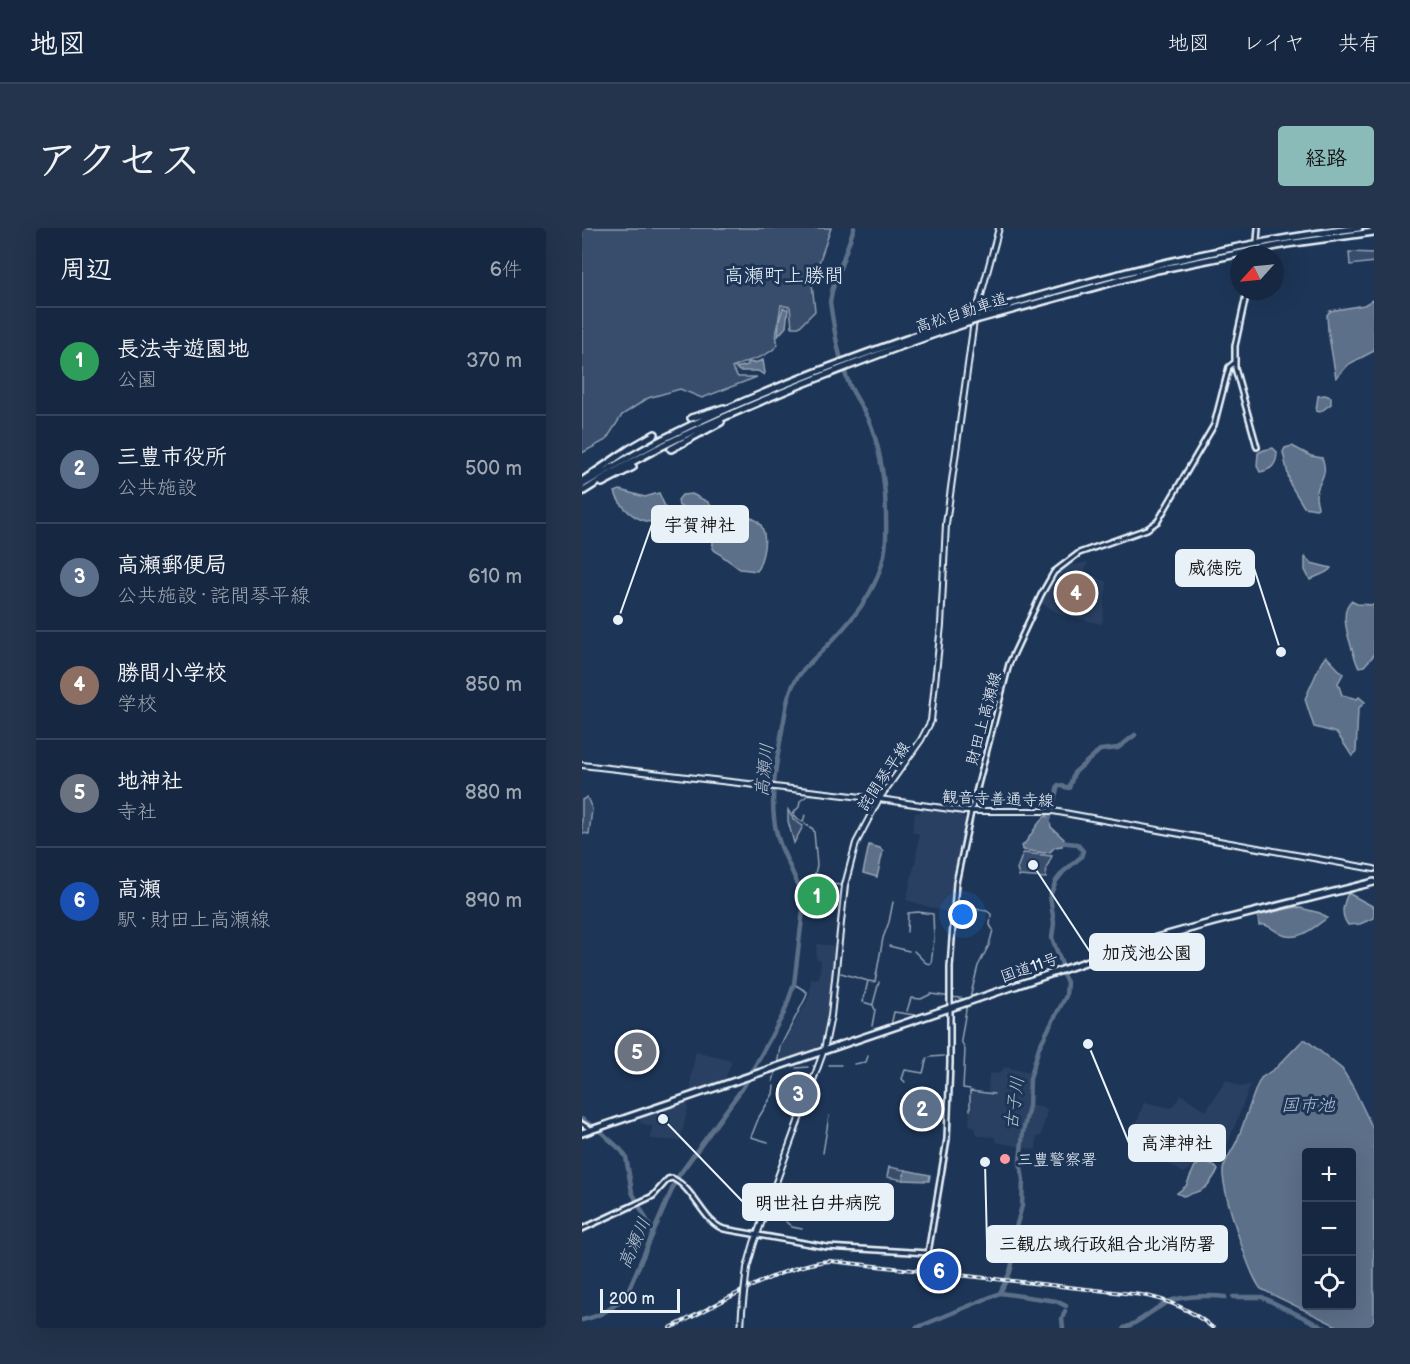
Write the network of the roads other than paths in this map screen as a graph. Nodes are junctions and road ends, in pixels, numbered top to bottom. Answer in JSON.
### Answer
{"nodes":[{"id":1,"x":999,"y":228,"type":"edge"},
{"id":2,"x":1258,"y":228,"type":"edge"},
{"id":3,"x":1359,"y":228,"type":"edge"},
{"id":4,"x":1374,"y":232,"type":"edge"},
{"id":5,"x":1257,"y":241,"type":"dead end"},
{"id":6,"x":1245,"y":300,"type":"edge"},
{"id":7,"x":978,"y":316,"type":"junction"},
{"id":8,"x":1234,"y":363,"type":"junction"},
{"id":9,"x":835,"y":369,"type":"junction"},
{"id":10,"x":768,"y":398,"type":"junction"},
{"id":11,"x":743,"y":403,"type":"junction"},
{"id":12,"x":691,"y":418,"type":"dead end"},
{"id":13,"x":655,"y":434,"type":"dead end"},
{"id":14,"x":1257,"y":447,"type":"dead end"},
{"id":15,"x":671,"y":449,"type":"dead end"},
{"id":16,"x":633,"y":467,"type":"dead end"},
{"id":17,"x":582,"y":483,"type":"edge"},
{"id":18,"x":582,"y":493,"type":"edge"},
{"id":19,"x":582,"y":765,"type":"edge"},
{"id":20,"x":879,"y":799,"type":"junction"},
{"id":21,"x":971,"y":812,"type":"junction"},
{"id":22,"x":1374,"y":869,"type":"edge"},
{"id":23,"x":1374,"y":882,"type":"edge"},
{"id":24,"x":950,"y":1008,"type":"junction"},
{"id":25,"x":824,"y":1050,"type":"junction"},
{"id":26,"x":582,"y":1124,"type":"edge"},
{"id":27,"x":591,"y":1130,"type":"junction"},
{"id":28,"x":582,"y":1132,"type":"edge"},
{"id":29,"x":582,"y":1229,"type":"edge"},
{"id":30,"x":758,"y":1234,"type":"junction"},
{"id":31,"x":741,"y":1328,"type":"edge"}],
"edges":[{"from":1,"to":20,"type":"main road","name":"詫間琴平線"},
{"from":2,"to":5,"type":"main road"},
{"from":3,"to":7,"type":"highway","name":"高松自動車道"},
{"from":4,"to":7,"type":"highway","name":"高松自動車道"},
{"from":6,"to":8,"type":"main road","name":"財田上高瀬線"},
{"from":7,"to":9,"type":"highway","name":"高松自動車道","bridge":true},
{"from":8,"to":14,"type":"main road","name":"財田上高瀬線"},
{"from":8,"to":21,"type":"main road","name":"財田上高瀬線"},
{"from":9,"to":10,"type":"highway","name":"高松自動車道"},
{"from":9,"to":11,"type":"highway","name":"高松自動車道"},
{"from":10,"to":15,"type":"highway"},
{"from":10,"to":18,"type":"highway","name":"高松自動車道"},
{"from":11,"to":12,"type":"highway"},
{"from":11,"to":17,"type":"highway","name":"高松自動車道"},
{"from":13,"to":17,"type":"highway"},
{"from":16,"to":18,"type":"highway"},
{"from":19,"to":20,"type":"main road","name":"観音寺善通寺線"},
{"from":20,"to":21,"type":"main road","name":"観音寺善通寺線"},
{"from":20,"to":25,"type":"main road","name":"詫間琴平線"},
{"from":21,"to":22,"type":"main road","name":"観音寺善通寺線"},
{"from":21,"to":24,"type":"main road","name":"財田上高瀬線"},
{"from":23,"to":24,"type":"highway","name":"国道11号"},
{"from":24,"to":25,"type":"highway","name":"国道11号"},
{"from":24,"to":30,"type":"main road","name":"財田上高瀬線"},
{"from":25,"to":27,"type":"highway","name":"国道11号"},
{"from":25,"to":30,"type":"main road","name":"詫間琴平線"},
{"from":26,"to":27,"type":"main road"},
{"from":27,"to":28,"type":"highway"},
{"from":29,"to":30,"type":"main road"},
{"from":30,"to":31,"type":"main road","name":"詫間琴平線","bridge":true}]}
